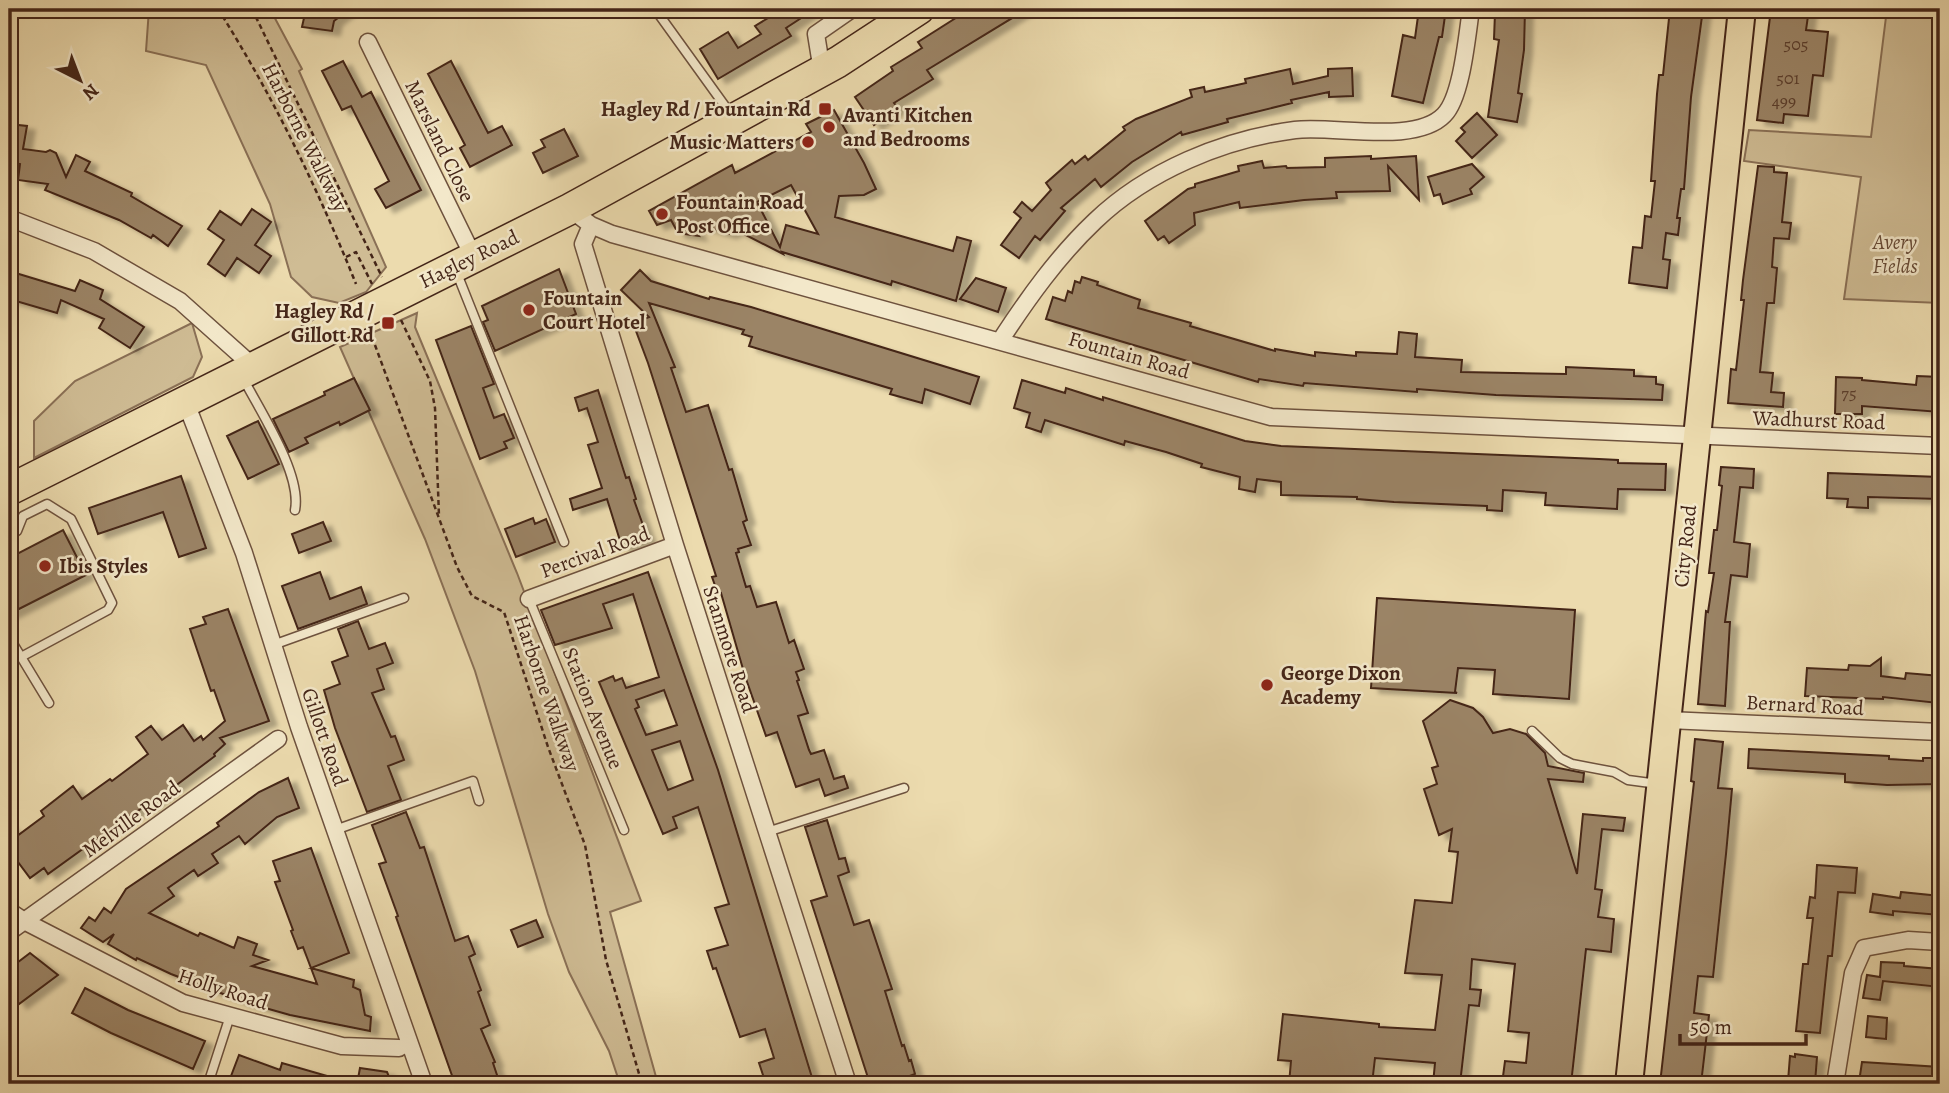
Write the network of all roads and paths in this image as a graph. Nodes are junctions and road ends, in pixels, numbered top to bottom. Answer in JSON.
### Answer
{"nodes":[{"id":1,"x":218,"y":9,"type":"edge"},
{"id":2,"x":252,"y":9,"type":"edge"},
{"id":3,"x":655,"y":9,"type":"edge"},
{"id":4,"x":852,"y":9,"type":"edge"},
{"id":5,"x":919,"y":9,"type":"edge"},
{"id":6,"x":1471,"y":9,"type":"edge"},
{"id":7,"x":1742,"y":9,"type":"edge"},
{"id":8,"x":368,"y":42,"type":"dead end"},
{"id":9,"x":822,"y":71,"type":"junction"},
{"id":10,"x":734,"y":118,"type":"junction"},
{"id":11,"x":581,"y":217,"type":"junction"},
{"id":12,"x":9,"y":218,"type":"edge"},
{"id":13,"x":345,"y":258,"type":"junction"},
{"id":14,"x":464,"y":263,"type":"junction"},
{"id":15,"x":356,"y":284,"type":"dead end"},
{"id":16,"x":382,"y":288,"type":"junction"},
{"id":17,"x":372,"y":337,"type":"dead end"},
{"id":18,"x":1000,"y":341,"type":"junction"},
{"id":19,"x":248,"y":371,"type":"junction"},
{"id":20,"x":186,"y":403,"type":"junction"},
{"id":21,"x":1696,"y":434,"type":"junction"},
{"id":22,"x":1940,"y":446,"type":"edge"},
{"id":23,"x":15,"y":501,"type":"edge"},
{"id":24,"x":295,"y":510,"type":"dead end"},
{"id":25,"x":439,"y":520,"type":"junction"},
{"id":26,"x":9,"y":535,"type":"edge"},
{"id":27,"x":564,"y":542,"type":"dead end"},
{"id":28,"x":675,"y":545,"type":"junction"},
{"id":29,"x":404,"y":598,"type":"dead end"},
{"id":30,"x":529,"y":598,"type":"joint"},
{"id":31,"x":9,"y":637,"type":"edge"},
{"id":32,"x":273,"y":645,"type":"junction"},
{"id":33,"x":21,"y":657,"type":"junction"},
{"id":34,"x":48,"y":703,"type":"dead end"},
{"id":35,"x":1668,"y":720,"type":"junction"},
{"id":36,"x":1532,"y":731,"type":"dead end"},
{"id":37,"x":1940,"y":732,"type":"edge"},
{"id":38,"x":278,"y":739,"type":"dead end"},
{"id":39,"x":1661,"y":785,"type":"junction"},
{"id":40,"x":904,"y":788,"type":"dead end"},
{"id":41,"x":479,"y":800,"type":"dead end"},
{"id":42,"x":335,"y":830,"type":"junction"},
{"id":43,"x":624,"y":831,"type":"dead end"},
{"id":44,"x":767,"y":832,"type":"junction"},
{"id":45,"x":9,"y":911,"type":"edge"},
{"id":46,"x":24,"y":921,"type":"junction"},
{"id":47,"x":9,"y":932,"type":"edge"},
{"id":48,"x":1940,"y":942,"type":"edge"},
{"id":49,"x":230,"y":1016,"type":"junction"},
{"id":50,"x":399,"y":1048,"type":"dead end"},
{"id":51,"x":208,"y":1084,"type":"edge"},
{"id":52,"x":424,"y":1084,"type":"edge"},
{"id":53,"x":642,"y":1084,"type":"edge"},
{"id":54,"x":848,"y":1084,"type":"edge"},
{"id":55,"x":1629,"y":1084,"type":"edge"},
{"id":56,"x":1835,"y":1084,"type":"edge"}],
"edges":[{"from":1,"to":13,"type":"path","name":"Harborne Walkway"},
{"from":2,"to":16,"type":"path"},
{"from":3,"to":10,"type":"lane"},
{"from":4,"to":9,"type":"street"},
{"from":5,"to":9,"type":"highway","name":"Hagley Road"},
{"from":6,"to":18,"type":"street"},
{"from":7,"to":21,"type":"main road","name":"City Road"},
{"from":8,"to":14,"type":"street","name":"Marsland Close"},
{"from":9,"to":10,"type":"highway","name":"Hagley Road"},
{"from":10,"to":11,"type":"highway","name":"Hagley Road"},
{"from":11,"to":14,"type":"highway","name":"Hagley Road"},
{"from":11,"to":18,"type":"street","name":"Fountain Road"},
{"from":11,"to":28,"type":"street","name":"Stanmore Road"},
{"from":12,"to":19,"type":"street"},
{"from":13,"to":15,"type":"path","name":"Harborne Walkway"},
{"from":13,"to":16,"type":"path"},
{"from":14,"to":16,"type":"highway","name":"Hagley Road"},
{"from":14,"to":27,"type":"lane"},
{"from":16,"to":19,"type":"highway","name":"Hagley Road"},
{"from":16,"to":25,"type":"path"},
{"from":17,"to":25,"type":"path","name":"Harborne Walkway"},
{"from":18,"to":21,"type":"street","name":"Fountain Road"},
{"from":19,"to":20,"type":"highway","name":"Hagley Road"},
{"from":19,"to":24,"type":"lane"},
{"from":20,"to":23,"type":"highway","name":"Hagley Road"},
{"from":20,"to":32,"type":"street","name":"Gillott Road"},
{"from":21,"to":22,"type":"street","name":"Wadhurst Road"},
{"from":21,"to":35,"type":"main road","name":"City Road"},
{"from":23,"to":26,"type":"lane"},
{"from":23,"to":33,"type":"lane"},
{"from":25,"to":53,"type":"path","name":"Harborne Walkway"},
{"from":28,"to":30,"type":"street","name":"Percival Road"},
{"from":28,"to":44,"type":"street","name":"Stanmore Road"},
{"from":29,"to":32,"type":"lane"},
{"from":30,"to":43,"type":"lane","name":"Station Avenue"},
{"from":31,"to":33,"type":"lane"},
{"from":32,"to":42,"type":"street","name":"Gillott Road"},
{"from":33,"to":34,"type":"lane"},
{"from":35,"to":37,"type":"street","name":"Bernard Road"},
{"from":35,"to":39,"type":"main road","name":"City Road"},
{"from":36,"to":39,"type":"lane"},
{"from":38,"to":46,"type":"street","name":"Melville Road"},
{"from":39,"to":55,"type":"main road","name":"City Road"},
{"from":40,"to":44,"type":"lane"},
{"from":41,"to":42,"type":"lane"},
{"from":42,"to":52,"type":"street","name":"Gillott Road"},
{"from":44,"to":54,"type":"street","name":"Stanmore Road"},
{"from":45,"to":46,"type":"street","name":"Holly Road"},
{"from":46,"to":47,"type":"street","name":"Melville Road"},
{"from":46,"to":49,"type":"street","name":"Holly Road"},
{"from":48,"to":56,"type":"street"},
{"from":49,"to":50,"type":"street","name":"Holly Road"},
{"from":49,"to":51,"type":"lane"}]}
